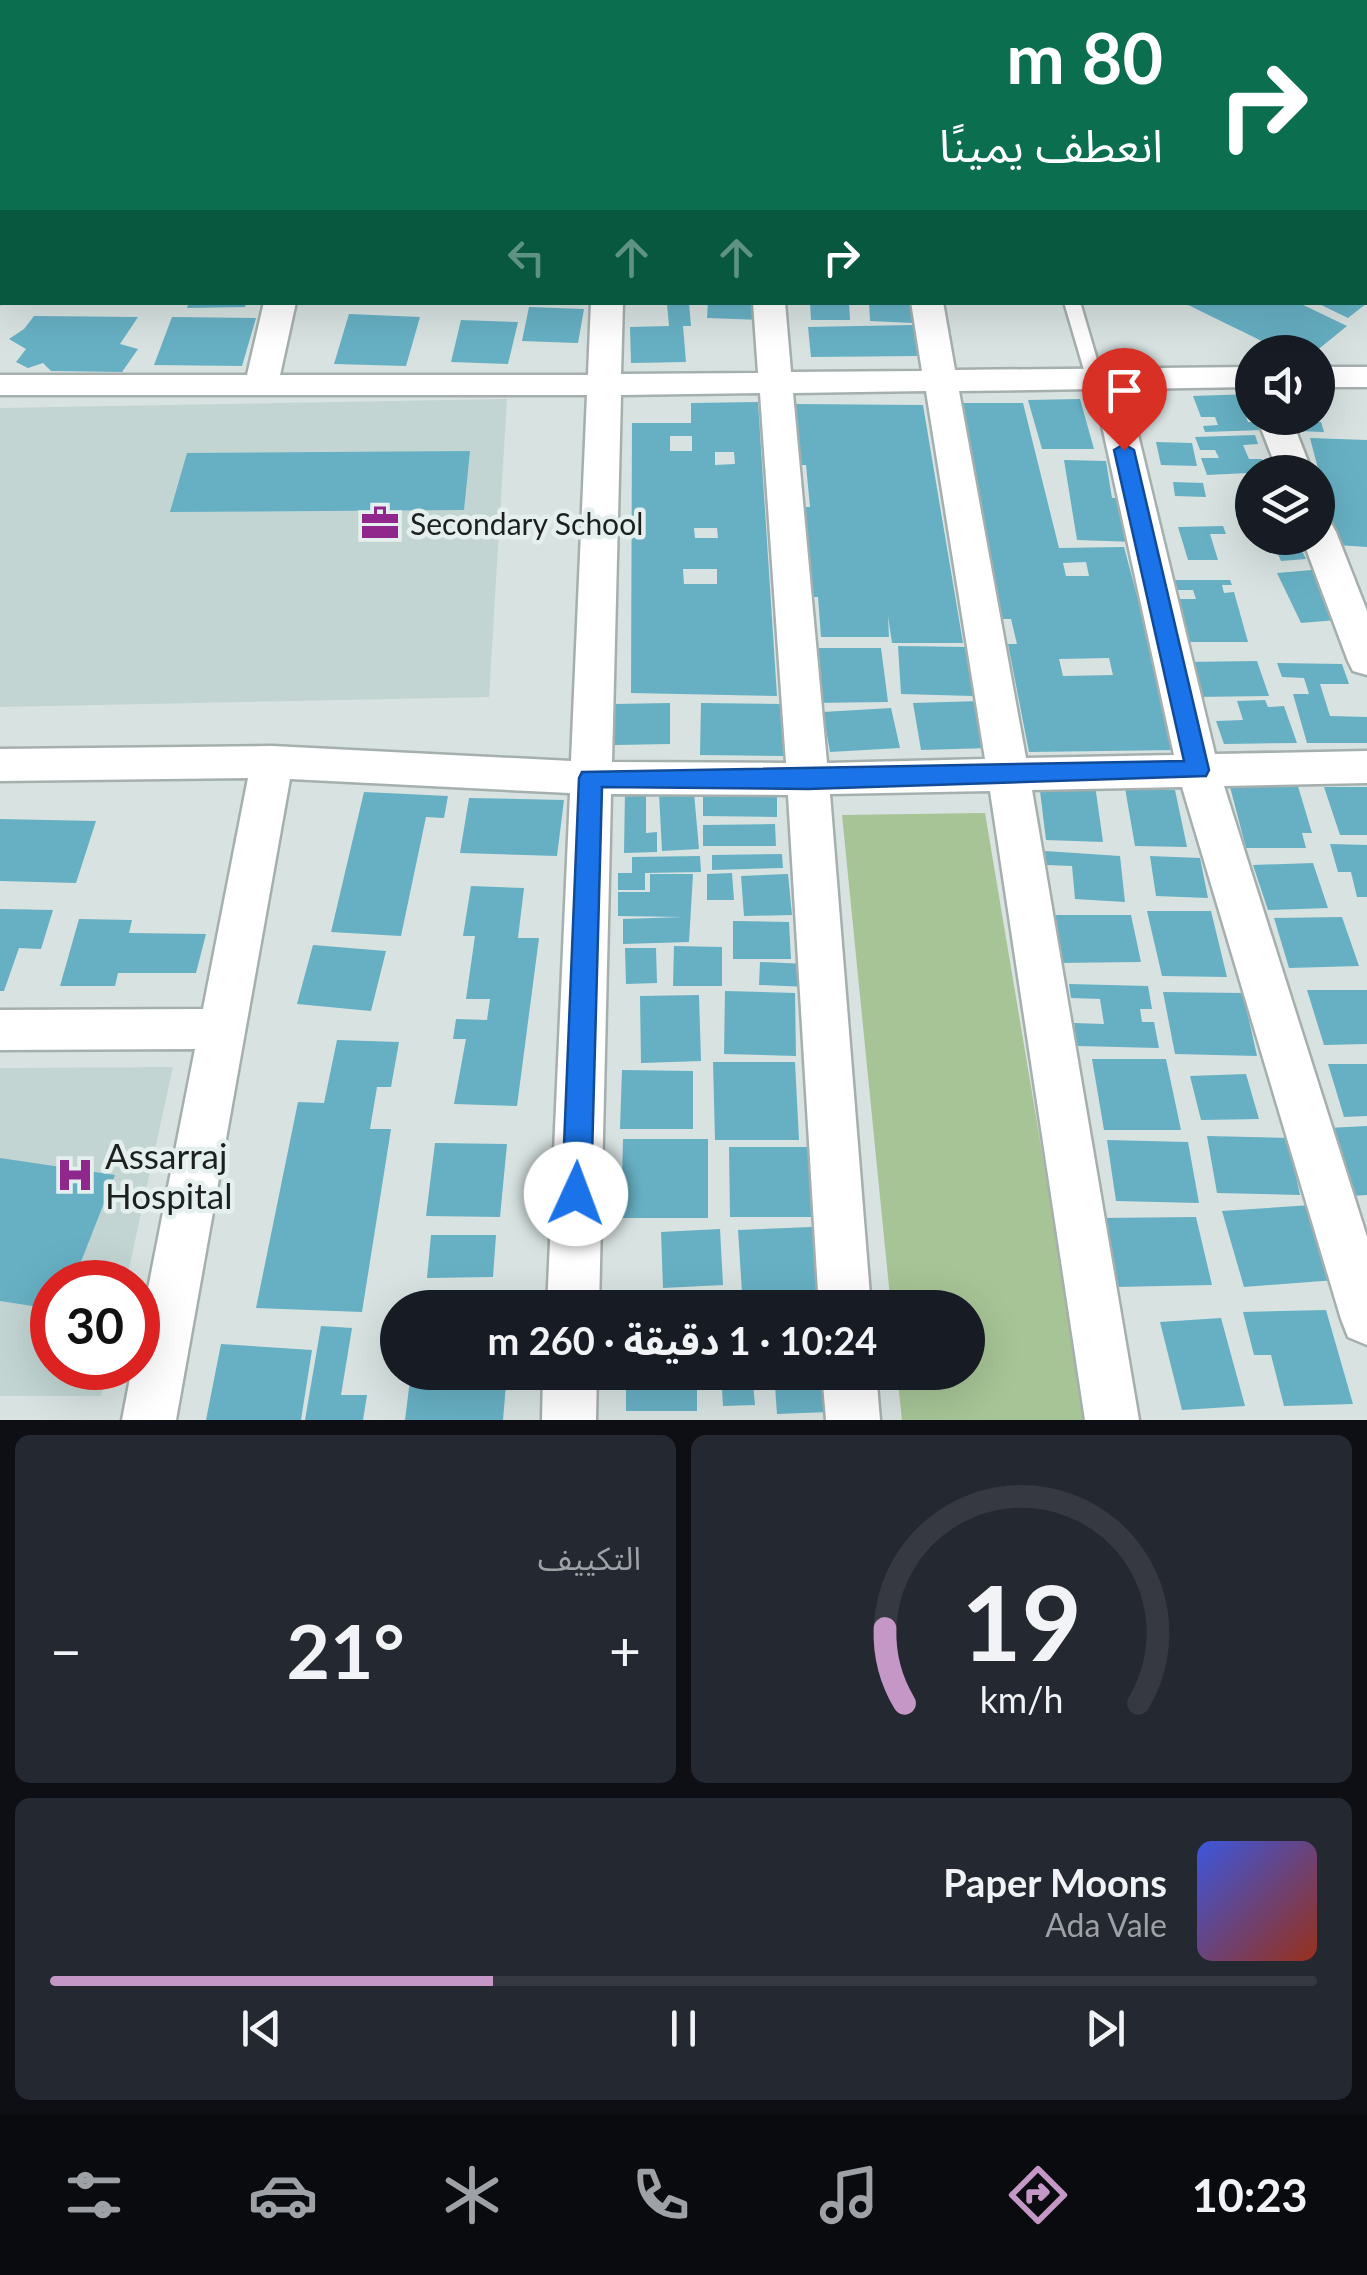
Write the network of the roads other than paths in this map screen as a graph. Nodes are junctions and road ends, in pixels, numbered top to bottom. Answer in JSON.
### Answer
{"nodes":[{"id":1,"x":279,"y":305,"type":"edge"},
{"id":2,"x":607,"y":305,"type":"edge"},
{"id":3,"x":769,"y":305,"type":"edge"},
{"id":4,"x":928,"y":305,"type":"edge"},
{"id":5,"x":1073,"y":305,"type":"edge"},
{"id":6,"x":1367,"y":376,"type":"edge"},
{"id":7,"x":1235,"y":377,"type":"edge"},
{"id":8,"x":1335,"y":377,"type":"edge"},
{"id":9,"x":1102,"y":380,"type":"junction"},
{"id":10,"x":775,"y":383,"type":"junction"},
{"id":11,"x":939,"y":383,"type":"junction"},
{"id":12,"x":261,"y":384,"type":"junction"},
{"id":13,"x":0,"y":385,"type":"edge"},
{"id":14,"x":604,"y":385,"type":"junction"},
{"id":15,"x":1327,"y":555,"type":"edge"},
{"id":16,"x":1367,"y":661,"type":"edge"},
{"id":17,"x":272,"y":762,"type":"junction"},
{"id":18,"x":0,"y":766,"type":"edge"},
{"id":19,"x":1367,"y":767,"type":"edge"},
{"id":20,"x":1198,"y":770,"type":"junction"},
{"id":21,"x":1008,"y":773,"type":"junction"},
{"id":22,"x":591,"y":778,"type":"junction"},
{"id":23,"x":808,"y":780,"type":"junction"},
{"id":24,"x":222,"y":1029,"type":"junction"},
{"id":25,"x":0,"y":1030,"type":"edge"},
{"id":26,"x":573,"y":1290,"type":"edge"},
{"id":27,"x":844,"y":1290,"type":"edge"},
{"id":28,"x":1367,"y":1319,"type":"edge"},
{"id":29,"x":569,"y":1390,"type":"edge"},
{"id":30,"x":851,"y":1390,"type":"edge"},
{"id":31,"x":149,"y":1420,"type":"edge"},
{"id":32,"x":568,"y":1420,"type":"edge"},
{"id":33,"x":853,"y":1420,"type":"edge"},
{"id":34,"x":1112,"y":1420,"type":"edge"}],
"edges":[{"from":1,"to":12,"type":"street"},
{"from":2,"to":14,"type":"street"},
{"from":3,"to":10,"type":"street"},
{"from":4,"to":11,"type":"street"},
{"from":5,"to":9,"type":"lane"},
{"from":6,"to":8,"type":"street"},
{"from":7,"to":9,"type":"street"},
{"from":9,"to":11,"type":"street"},
{"from":9,"to":20,"type":"street"},
{"from":10,"to":11,"type":"street"},
{"from":10,"to":14,"type":"street"},
{"from":10,"to":23,"type":"street"},
{"from":11,"to":21,"type":"street"},
{"from":12,"to":13,"type":"street"},
{"from":12,"to":14,"type":"street"},
{"from":14,"to":22,"type":"street"},
{"from":15,"to":16,"type":"street"},
{"from":17,"to":18,"type":"street"},
{"from":17,"to":22,"type":"street"},
{"from":17,"to":24,"type":"street"},
{"from":19,"to":20,"type":"street"},
{"from":20,"to":21,"type":"street"},
{"from":20,"to":28,"type":"street"},
{"from":21,"to":23,"type":"street"},
{"from":21,"to":34,"type":"street"},
{"from":22,"to":23,"type":"street"},
{"from":22,"to":26,"type":"street"},
{"from":23,"to":27,"type":"street"},
{"from":24,"to":25,"type":"street"},
{"from":24,"to":31,"type":"street"},
{"from":29,"to":32,"type":"street"},
{"from":30,"to":33,"type":"street"}]}
